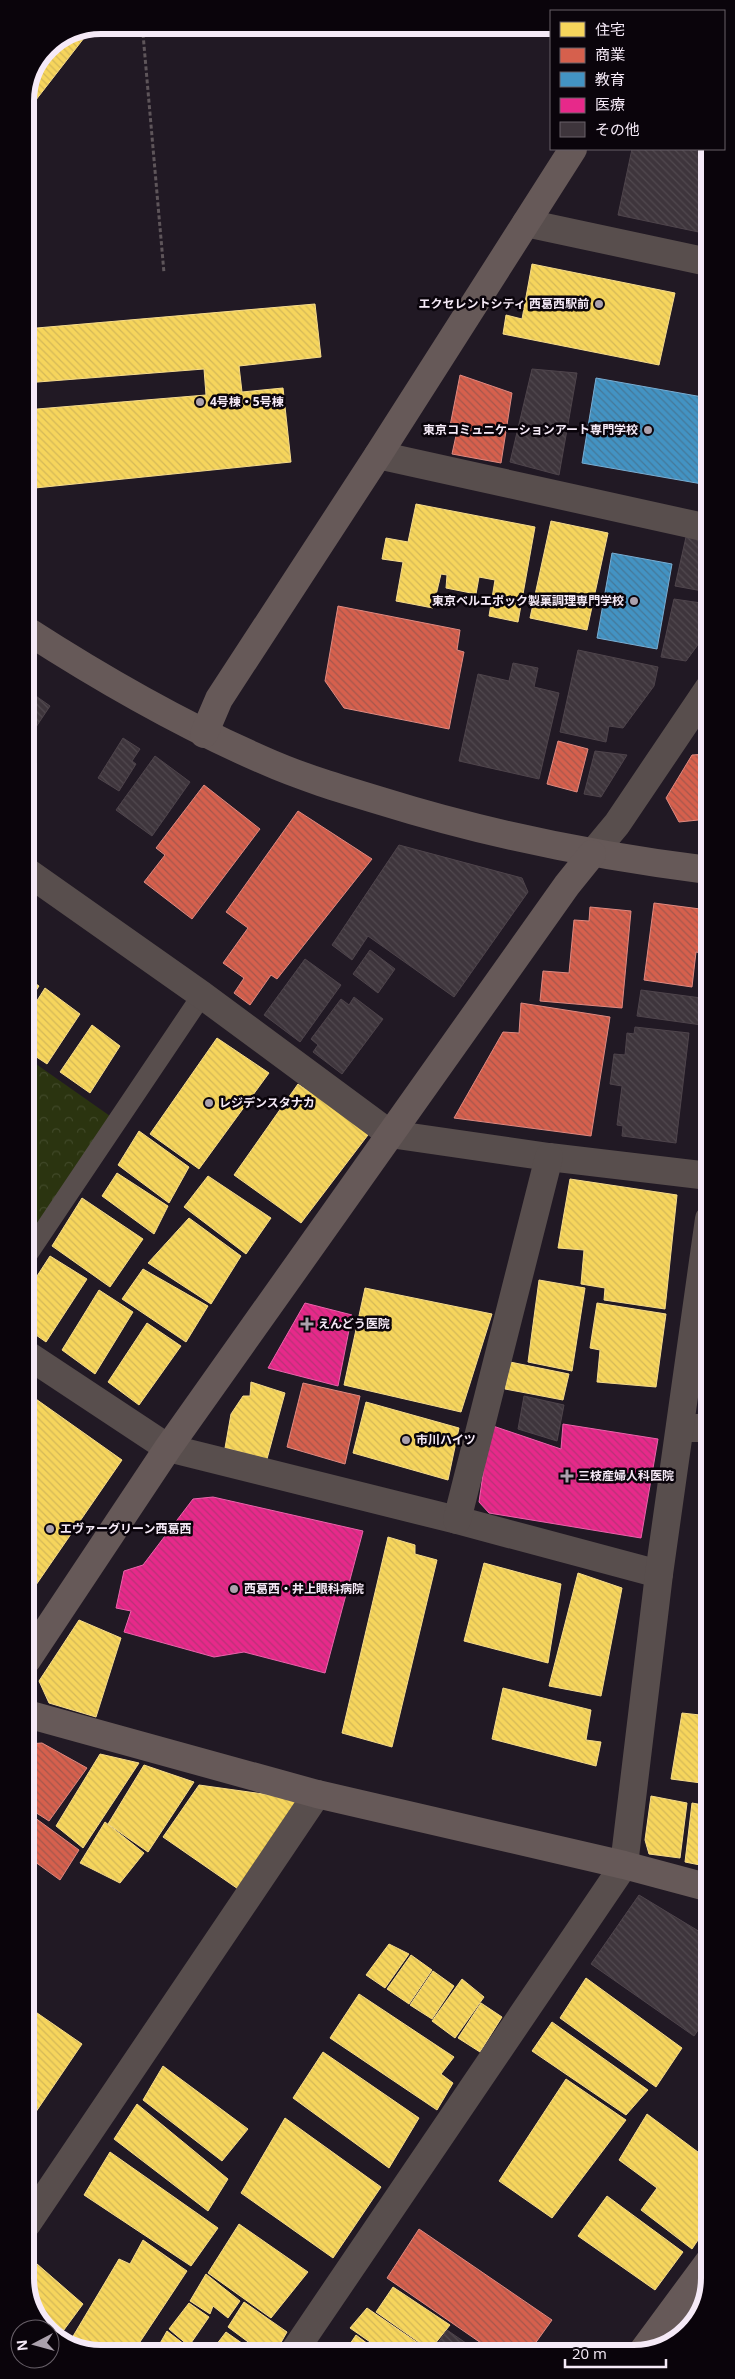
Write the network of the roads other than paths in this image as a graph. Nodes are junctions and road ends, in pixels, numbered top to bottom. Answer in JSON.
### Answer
{"nodes":[{"id":1,"x":571,"y":150,"type":"edge"},
{"id":2,"x":526,"y":223,"type":"junction"},
{"id":3,"x":701,"y":260,"type":"edge"},
{"id":4,"x":378,"y":455,"type":"junction"},
{"id":5,"x":701,"y":526,"type":"edge"},
{"id":6,"x":34,"y":635,"type":"edge"},
{"id":7,"x":701,"y":699,"type":"edge"},
{"id":8,"x":204,"y":734,"type":"junction"},
{"id":9,"x":592,"y":854,"type":"junction"},
{"id":10,"x":701,"y":869,"type":"edge"},
{"id":11,"x":34,"y":877,"type":"edge"},
{"id":12,"x":202,"y":995,"type":"junction"},
{"id":13,"x":390,"y":1134,"type":"junction"},
{"id":14,"x":549,"y":1157,"type":"junction"},
{"id":15,"x":701,"y":1175,"type":"edge"},
{"id":16,"x":34,"y":1245,"type":"edge"},
{"id":17,"x":701,"y":1279,"type":"edge"},
{"id":18,"x":34,"y":1359,"type":"edge"},
{"id":19,"x":681,"y":1428,"type":"junction"},
{"id":20,"x":701,"y":1428,"type":"edge"},
{"id":21,"x":168,"y":1448,"type":"junction"},
{"id":22,"x":457,"y":1520,"type":"junction"},
{"id":23,"x":659,"y":1574,"type":"junction"},
{"id":24,"x":34,"y":1649,"type":"edge"},
{"id":25,"x":34,"y":1716,"type":"edge"},
{"id":26,"x":317,"y":1794,"type":"junction"},
{"id":27,"x":624,"y":1865,"type":"junction"},
{"id":28,"x":701,"y":1886,"type":"edge"},
{"id":29,"x":34,"y":2214,"type":"edge"},
{"id":30,"x":701,"y":2272,"type":"edge"},
{"id":31,"x":648,"y":2344,"type":"edge"},
{"id":32,"x":298,"y":2345,"type":"edge"}],
"edges":[{"from":1,"to":2,"type":"street"},
{"from":2,"to":3,"type":"street"},
{"from":2,"to":4,"type":"street"},
{"from":4,"to":5,"type":"street"},
{"from":4,"to":8,"type":"street"},
{"from":6,"to":8,"type":"street"},
{"from":7,"to":9,"type":"street"},
{"from":8,"to":9,"type":"street"},
{"from":9,"to":10,"type":"street"},
{"from":9,"to":13,"type":"street"},
{"from":11,"to":12,"type":"street"},
{"from":12,"to":13,"type":"street"},
{"from":12,"to":16,"type":"lane"},
{"from":13,"to":14,"type":"street"},
{"from":13,"to":21,"type":"street"},
{"from":14,"to":15,"type":"street"},
{"from":14,"to":22,"type":"street"},
{"from":17,"to":19,"type":"street"},
{"from":18,"to":21,"type":"street"},
{"from":19,"to":20,"type":"street"},
{"from":19,"to":23,"type":"street"},
{"from":21,"to":22,"type":"street"},
{"from":21,"to":24,"type":"street"},
{"from":22,"to":23,"type":"street"},
{"from":23,"to":27,"type":"street"},
{"from":25,"to":26,"type":"street"},
{"from":26,"to":27,"type":"street"},
{"from":26,"to":29,"type":"street"},
{"from":27,"to":28,"type":"street"},
{"from":27,"to":32,"type":"street"},
{"from":30,"to":31,"type":"street"}]}
